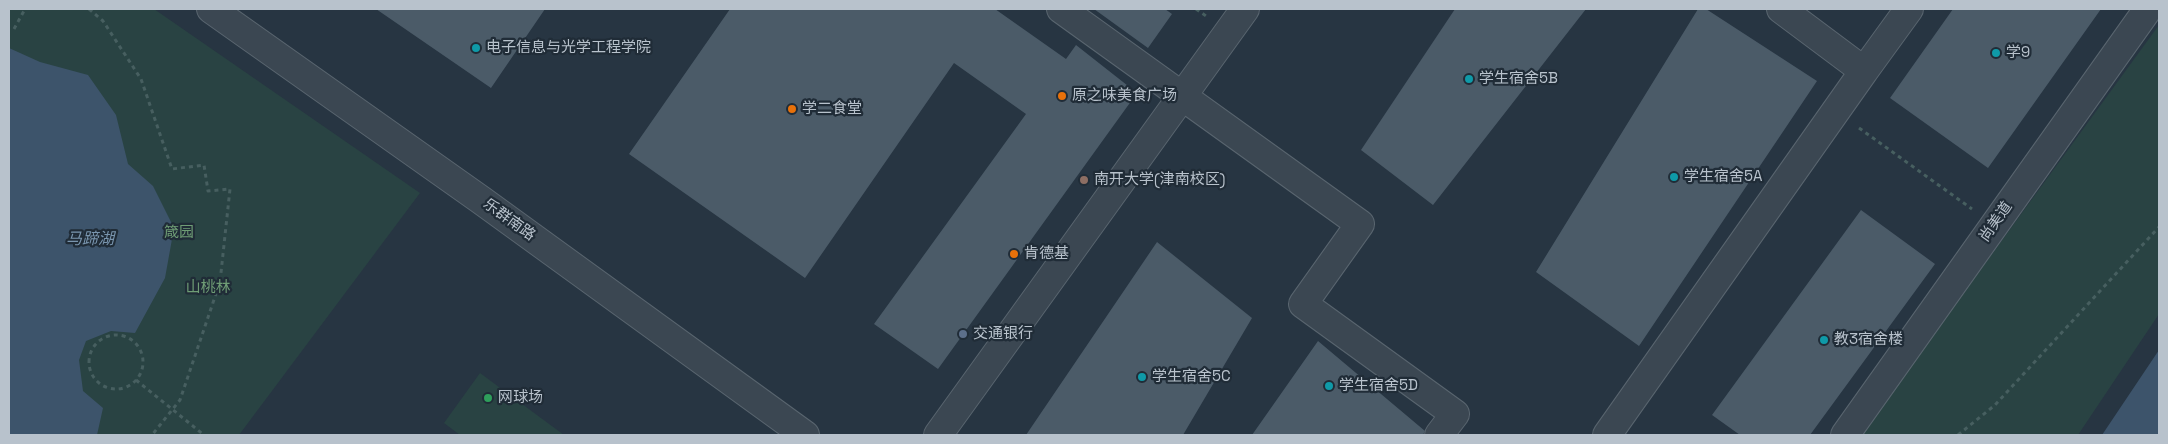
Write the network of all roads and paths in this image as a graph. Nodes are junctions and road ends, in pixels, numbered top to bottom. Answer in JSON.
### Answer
{"nodes":[{"id":1,"x":25,"y":9,"type":"edge"},
{"id":2,"x":89,"y":9,"type":"edge"},
{"id":3,"x":210,"y":9,"type":"edge"},
{"id":4,"x":1061,"y":9,"type":"edge"},
{"id":5,"x":1245,"y":9,"type":"edge"},
{"id":6,"x":1781,"y":9,"type":"edge"},
{"id":7,"x":1909,"y":9,"type":"edge"},
{"id":8,"x":2148,"y":9,"type":"edge"},
{"id":9,"x":14,"y":29,"type":"dead end"},
{"id":10,"x":1864,"y":71,"type":"junction"},
{"id":11,"x":1183,"y":95,"type":"junction"},
{"id":12,"x":1836,"y":112,"type":"junction"},
{"id":13,"x":1994,"y":225,"type":"junction"},
{"id":14,"x":2159,"y":227,"type":"edge"},
{"id":15,"x":136,"y":380,"type":"junction"},
{"id":16,"x":173,"y":410,"type":"junction"},
{"id":17,"x":152,"y":435,"type":"edge"},
{"id":18,"x":204,"y":435,"type":"edge"},
{"id":19,"x":804,"y":435,"type":"edge"},
{"id":20,"x":938,"y":435,"type":"edge"},
{"id":21,"x":1439,"y":435,"type":"edge"},
{"id":22,"x":1607,"y":435,"type":"edge"},
{"id":23,"x":1845,"y":435,"type":"edge"},
{"id":24,"x":1958,"y":435,"type":"edge"}],
"edges":[{"from":1,"to":9,"type":"path"},
{"from":2,"to":16,"type":"path"},
{"from":3,"to":19,"type":"street","name":"乐群南路"},
{"from":4,"to":11,"type":"street"},
{"from":5,"to":11,"type":"street"},
{"from":6,"to":10,"type":"street"},
{"from":7,"to":10,"type":"street"},
{"from":8,"to":13,"type":"street","name":"尚美道"},
{"from":10,"to":12,"type":"street"},
{"from":11,"to":20,"type":"street"},
{"from":11,"to":21,"type":"street"},
{"from":12,"to":13,"type":"path"},
{"from":12,"to":22,"type":"street"},
{"from":13,"to":23,"type":"street","name":"尚美道"},
{"from":14,"to":24,"type":"path"},
{"from":15,"to":15,"type":"path"},
{"from":15,"to":16,"type":"path"},
{"from":16,"to":17,"type":"path"},
{"from":16,"to":18,"type":"path"}]}
